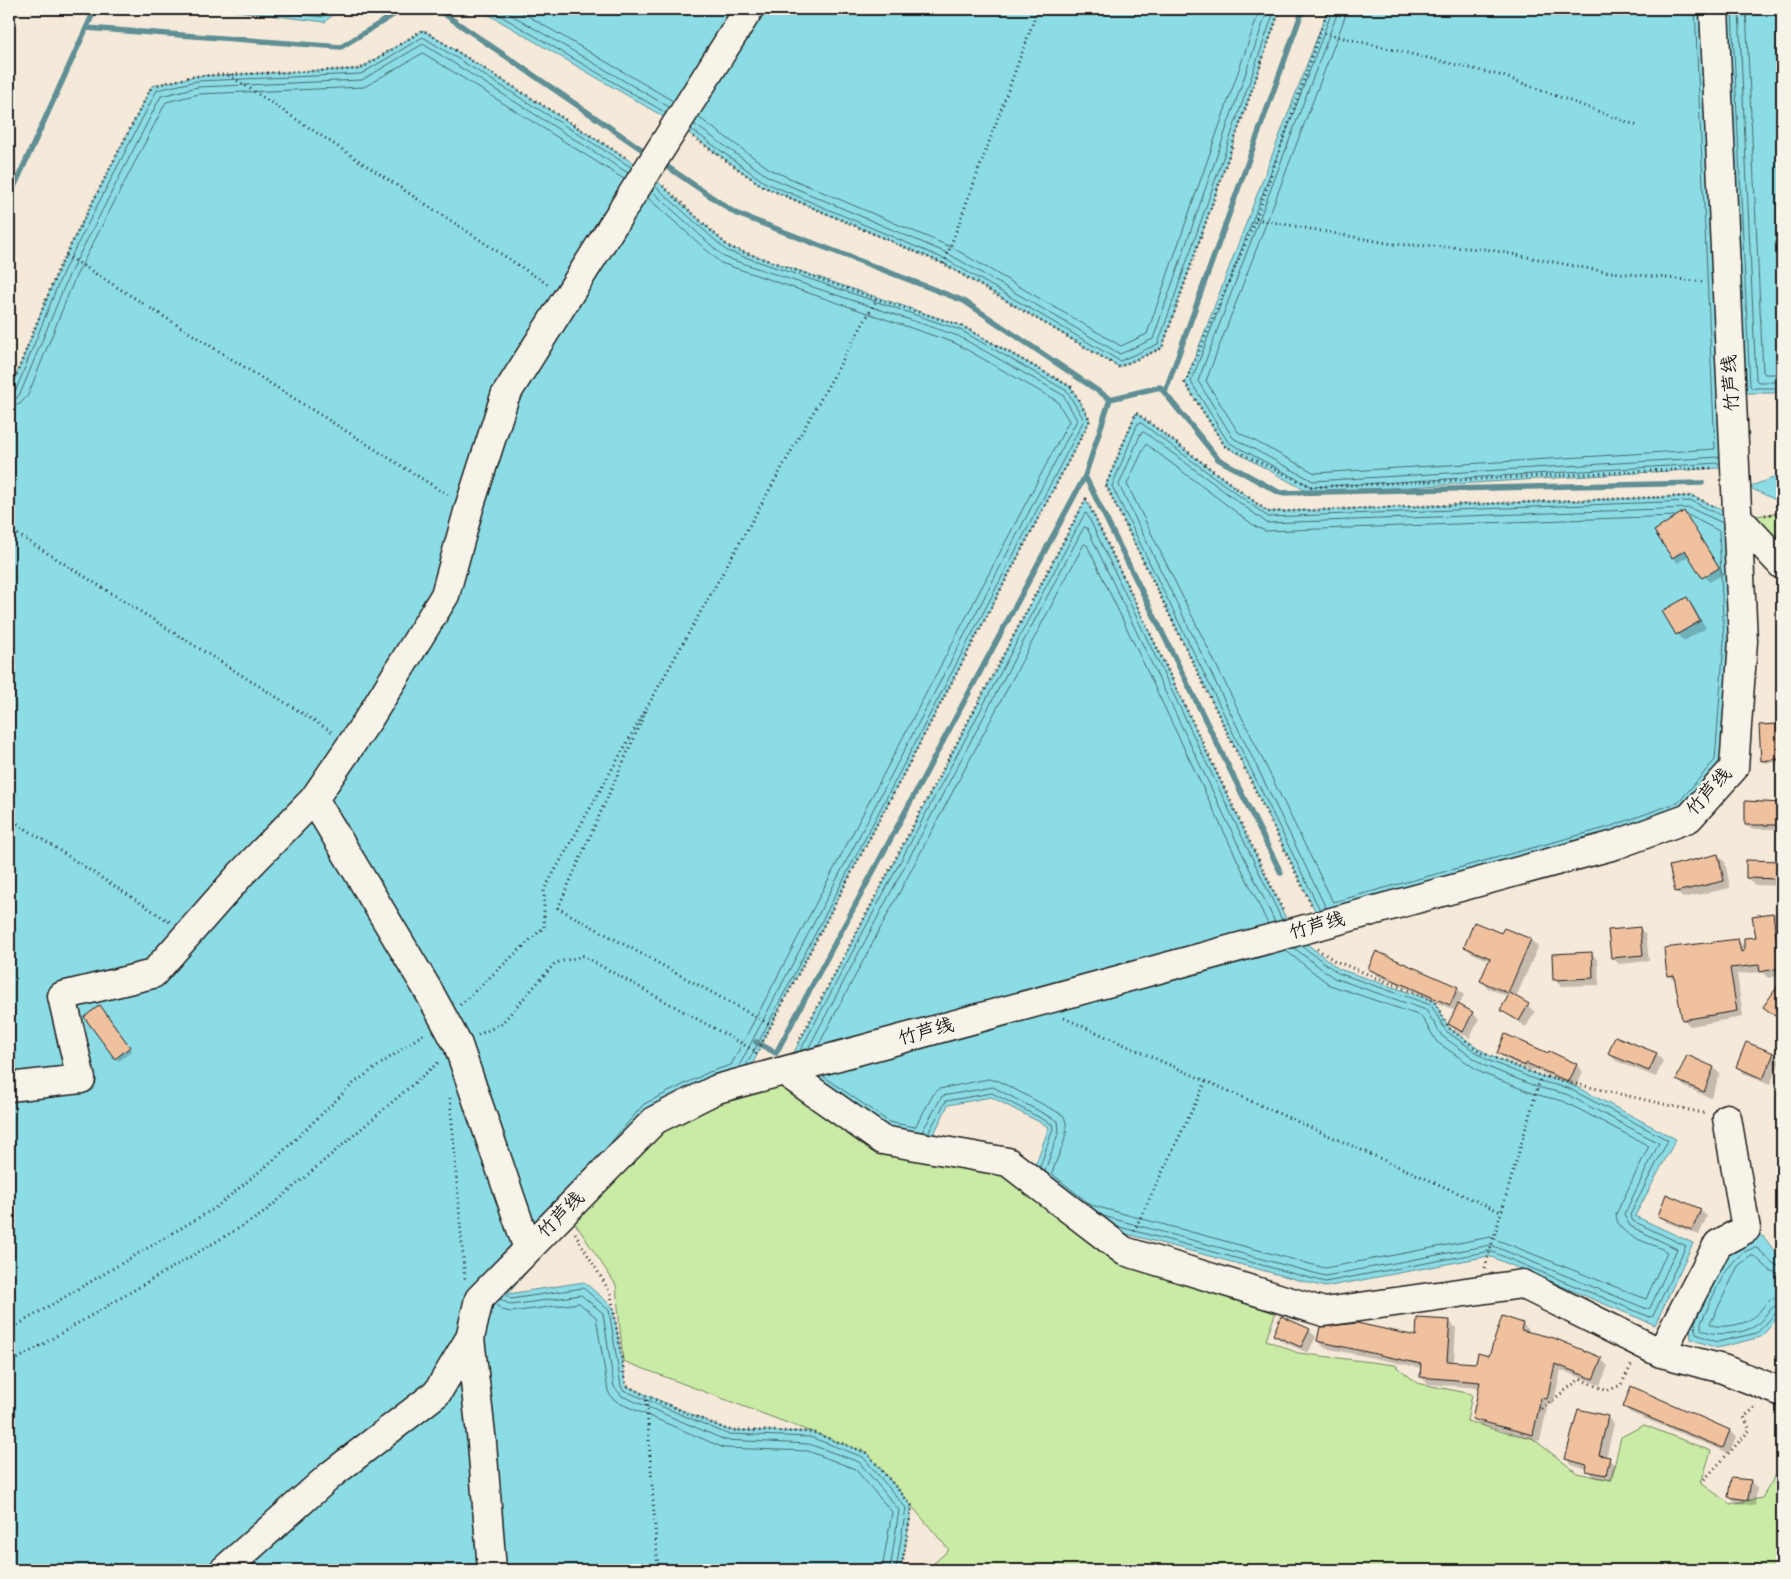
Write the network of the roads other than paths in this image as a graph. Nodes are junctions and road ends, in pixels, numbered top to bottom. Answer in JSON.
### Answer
{"nodes":[{"id":1,"x":749,"y":9,"type":"edge"},
{"id":2,"x":1714,"y":9,"type":"edge"},
{"id":3,"x":1738,"y":518,"type":"junction"},
{"id":4,"x":1782,"y":565,"type":"edge"},
{"id":5,"x":314,"y":799,"type":"junction"},
{"id":6,"x":784,"y":1071,"type":"junction"},
{"id":7,"x":9,"y":1087,"type":"edge"},
{"id":8,"x":1727,"y":1118,"type":"road end"},
{"id":9,"x":528,"y":1249,"type":"junction"},
{"id":10,"x":470,"y":1338,"type":"junction"},
{"id":11,"x":1652,"y":1348,"type":"junction"},
{"id":12,"x":1779,"y":1391,"type":"edge"},
{"id":13,"x":224,"y":1570,"type":"edge"},
{"id":14,"x":492,"y":1570,"type":"edge"}],
"edges":[{"from":1,"to":5,"type":"street"},
{"from":2,"to":3,"type":"street","name":"竹芦线"},
{"from":3,"to":4,"type":"street"},
{"from":3,"to":6,"type":"street","name":"竹芦线"},
{"from":5,"to":7,"type":"street"},
{"from":5,"to":9,"type":"street"},
{"from":6,"to":9,"type":"street","name":"竹芦线"},
{"from":6,"to":11,"type":"street"},
{"from":8,"to":11,"type":"street"},
{"from":9,"to":10,"type":"street","name":"竹芦线"},
{"from":10,"to":13,"type":"street"},
{"from":10,"to":14,"type":"street","name":"竹芦线"},
{"from":11,"to":12,"type":"street"}]}
